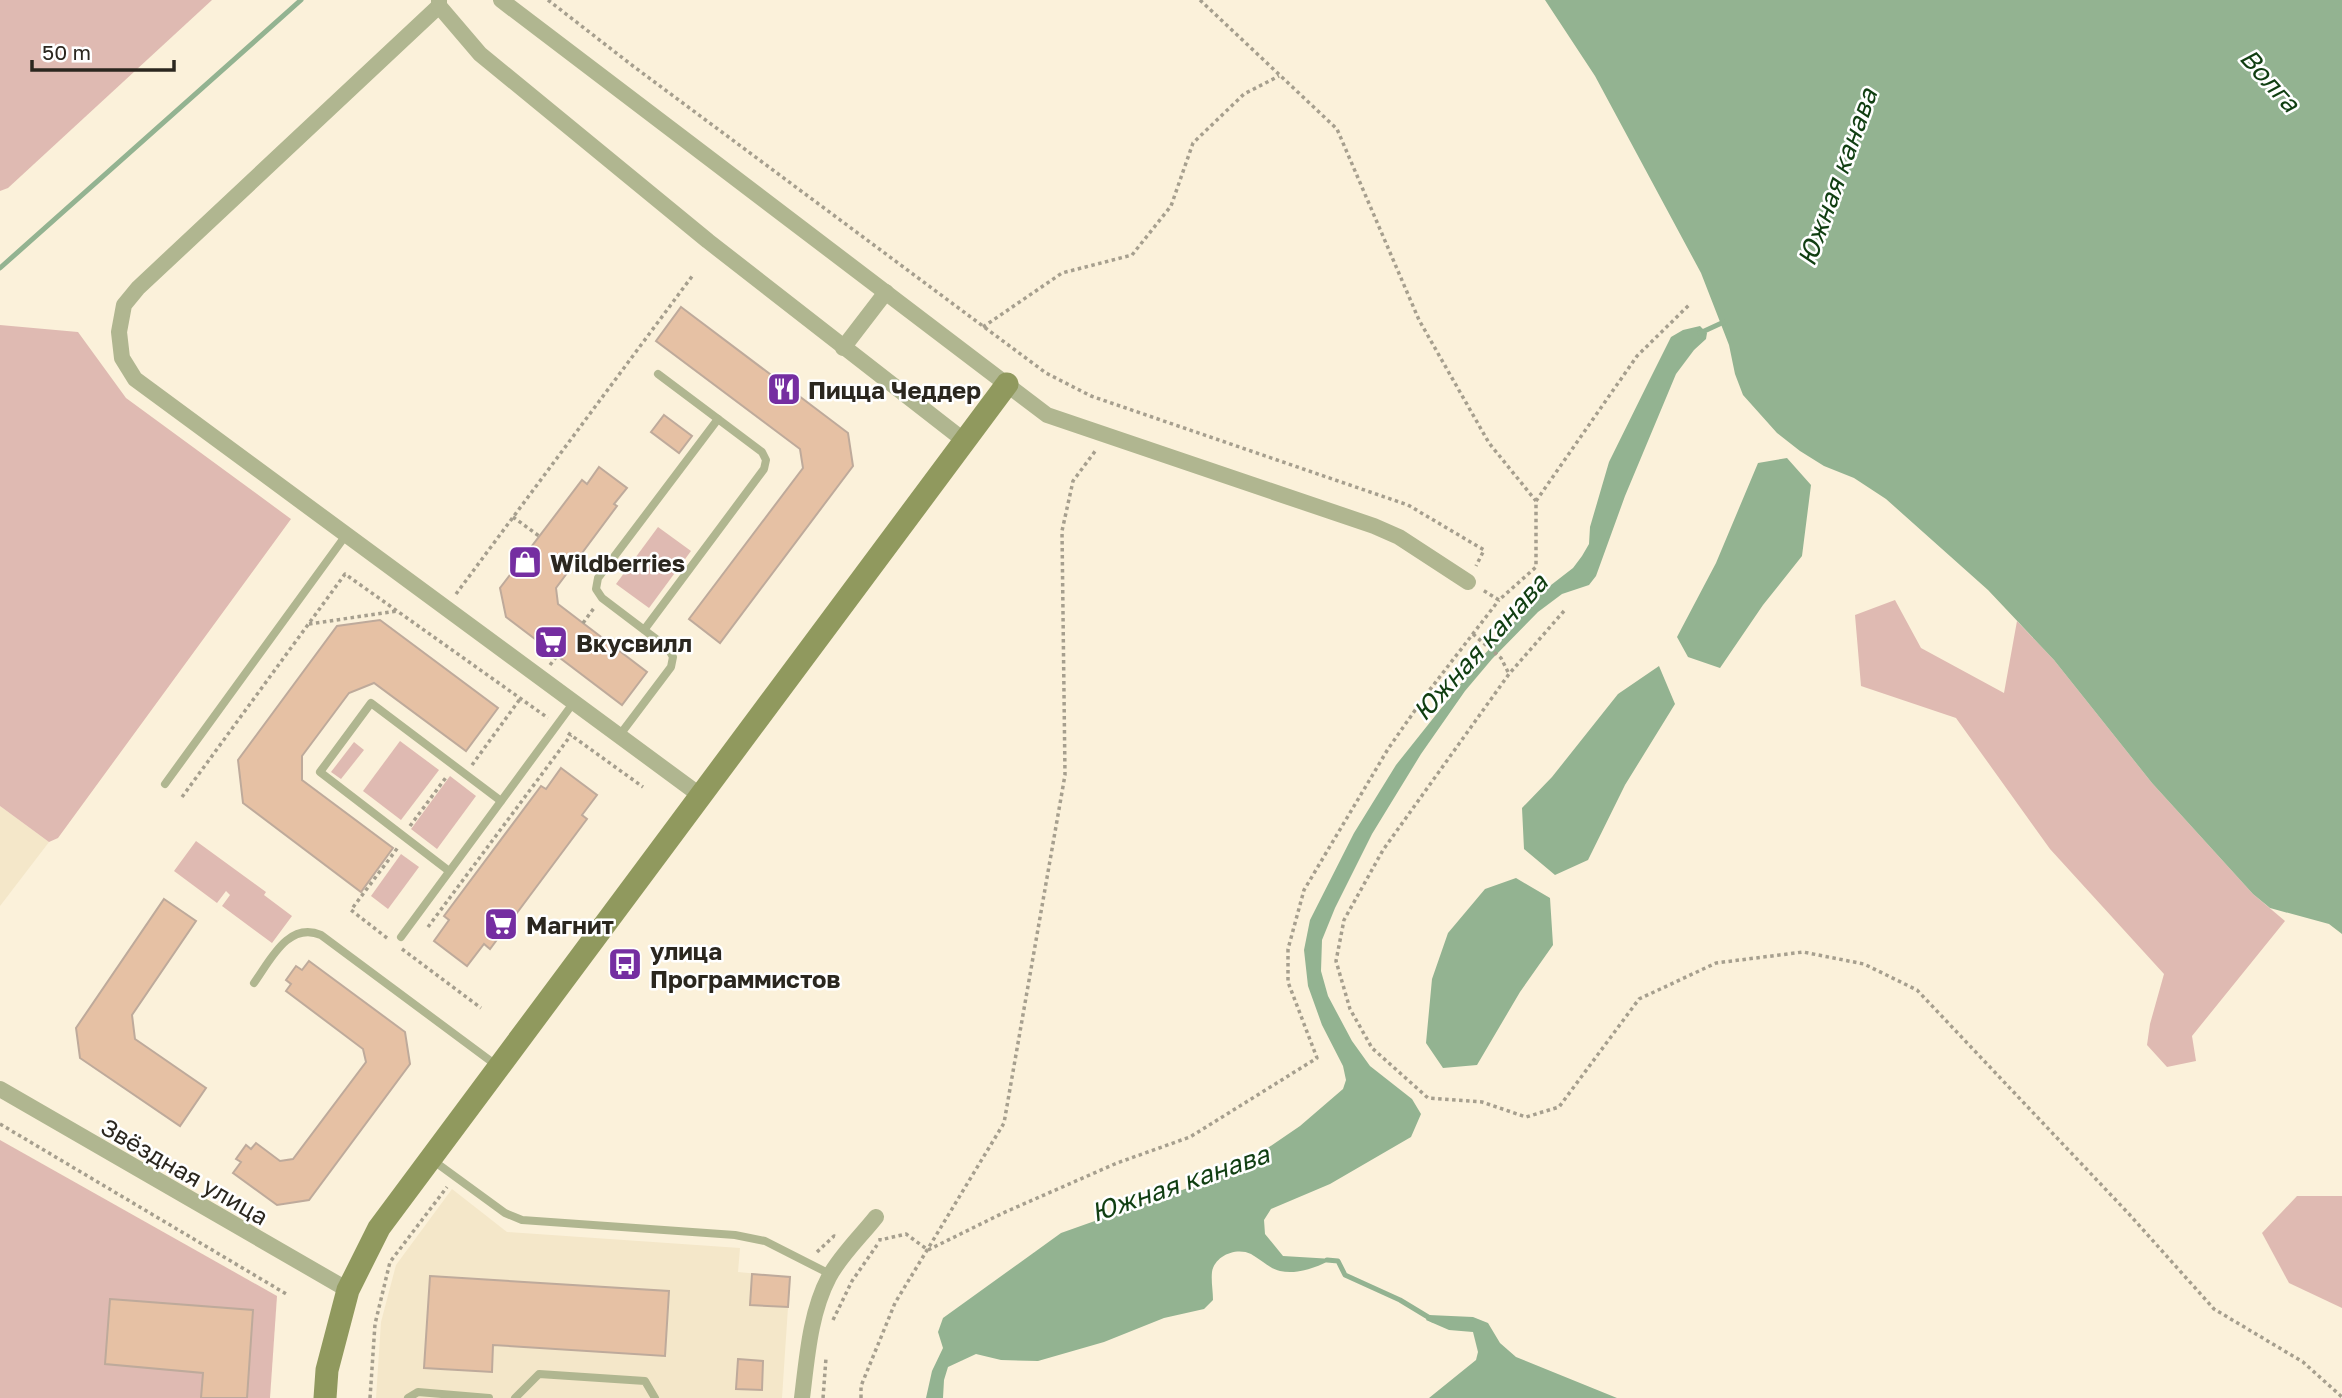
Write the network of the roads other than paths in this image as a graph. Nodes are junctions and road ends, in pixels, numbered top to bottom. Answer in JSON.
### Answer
{"nodes":[{"id":1,"x":501,"y":0,"type":"edge"},
{"id":2,"x":439,"y":3,"type":"edge"},
{"id":3,"x":886,"y":292,"type":"junction"},
{"id":4,"x":843,"y":348,"type":"junction"},
{"id":5,"x":658,"y":374,"type":"dead end"},
{"id":6,"x":1007,"y":384,"type":"junction"},
{"id":7,"x":718,"y":419,"type":"junction"},
{"id":8,"x":966,"y":442,"type":"junction"},
{"id":9,"x":346,"y":535,"type":"junction"},
{"id":10,"x":1468,"y":582,"type":"road end"},
{"id":11,"x":644,"y":629,"type":"junction"},
{"id":12,"x":574,"y":702,"type":"junction"},
{"id":13,"x":619,"y":736,"type":"junction"},
{"id":14,"x":165,"y":784,"type":"dead end"},
{"id":15,"x":701,"y":796,"type":"junction"},
{"id":16,"x":501,"y":801,"type":"junction"},
{"id":17,"x":449,"y":871,"type":"junction"},
{"id":18,"x":399,"y":942,"type":"road end"},
{"id":19,"x":254,"y":983,"type":"dead end"},
{"id":20,"x":498,"y":1067,"type":"junction"},
{"id":21,"x":0,"y":1089,"type":"edge"},
{"id":22,"x":430,"y":1157,"type":"junction"},
{"id":23,"x":876,"y":1217,"type":"road end"},
{"id":24,"x":830,"y":1275,"type":"junction"},
{"id":25,"x":348,"y":1290,"type":"junction"},
{"id":26,"x":325,"y":1398,"type":"edge"},
{"id":27,"x":408,"y":1398,"type":"edge"},
{"id":28,"x":489,"y":1398,"type":"edge"},
{"id":29,"x":515,"y":1398,"type":"edge"},
{"id":30,"x":655,"y":1398,"type":"edge"},
{"id":31,"x":802,"y":1398,"type":"edge"}],
"edges":[{"from":1,"to":3,"type":"street"},
{"from":2,"to":4,"type":"street"},
{"from":2,"to":9,"type":"street"},
{"from":3,"to":4,"type":"street"},
{"from":3,"to":6,"type":"street"},
{"from":4,"to":8,"type":"street"},
{"from":5,"to":7,"type":"lane"},
{"from":6,"to":8,"type":"street"},
{"from":6,"to":10,"type":"street"},
{"from":7,"to":11,"type":"lane"},
{"from":7,"to":11,"type":"lane"},
{"from":8,"to":15,"type":"street"},
{"from":9,"to":12,"type":"street"},
{"from":9,"to":14,"type":"lane"},
{"from":11,"to":13,"type":"lane"},
{"from":12,"to":13,"type":"street"},
{"from":12,"to":16,"type":"lane"},
{"from":13,"to":15,"type":"street"},
{"from":15,"to":20,"type":"street"},
{"from":16,"to":17,"type":"lane"},
{"from":16,"to":17,"type":"lane"},
{"from":17,"to":18,"type":"lane"},
{"from":19,"to":20,"type":"lane"},
{"from":20,"to":22,"type":"street"},
{"from":21,"to":25,"type":"street","name":"Звёздная улица"},
{"from":22,"to":24,"type":"lane"},
{"from":22,"to":25,"type":"street"},
{"from":23,"to":24,"type":"street"},
{"from":24,"to":31,"type":"street"},
{"from":25,"to":26,"type":"street"},
{"from":27,"to":28,"type":"lane"},
{"from":29,"to":30,"type":"lane"}]}
